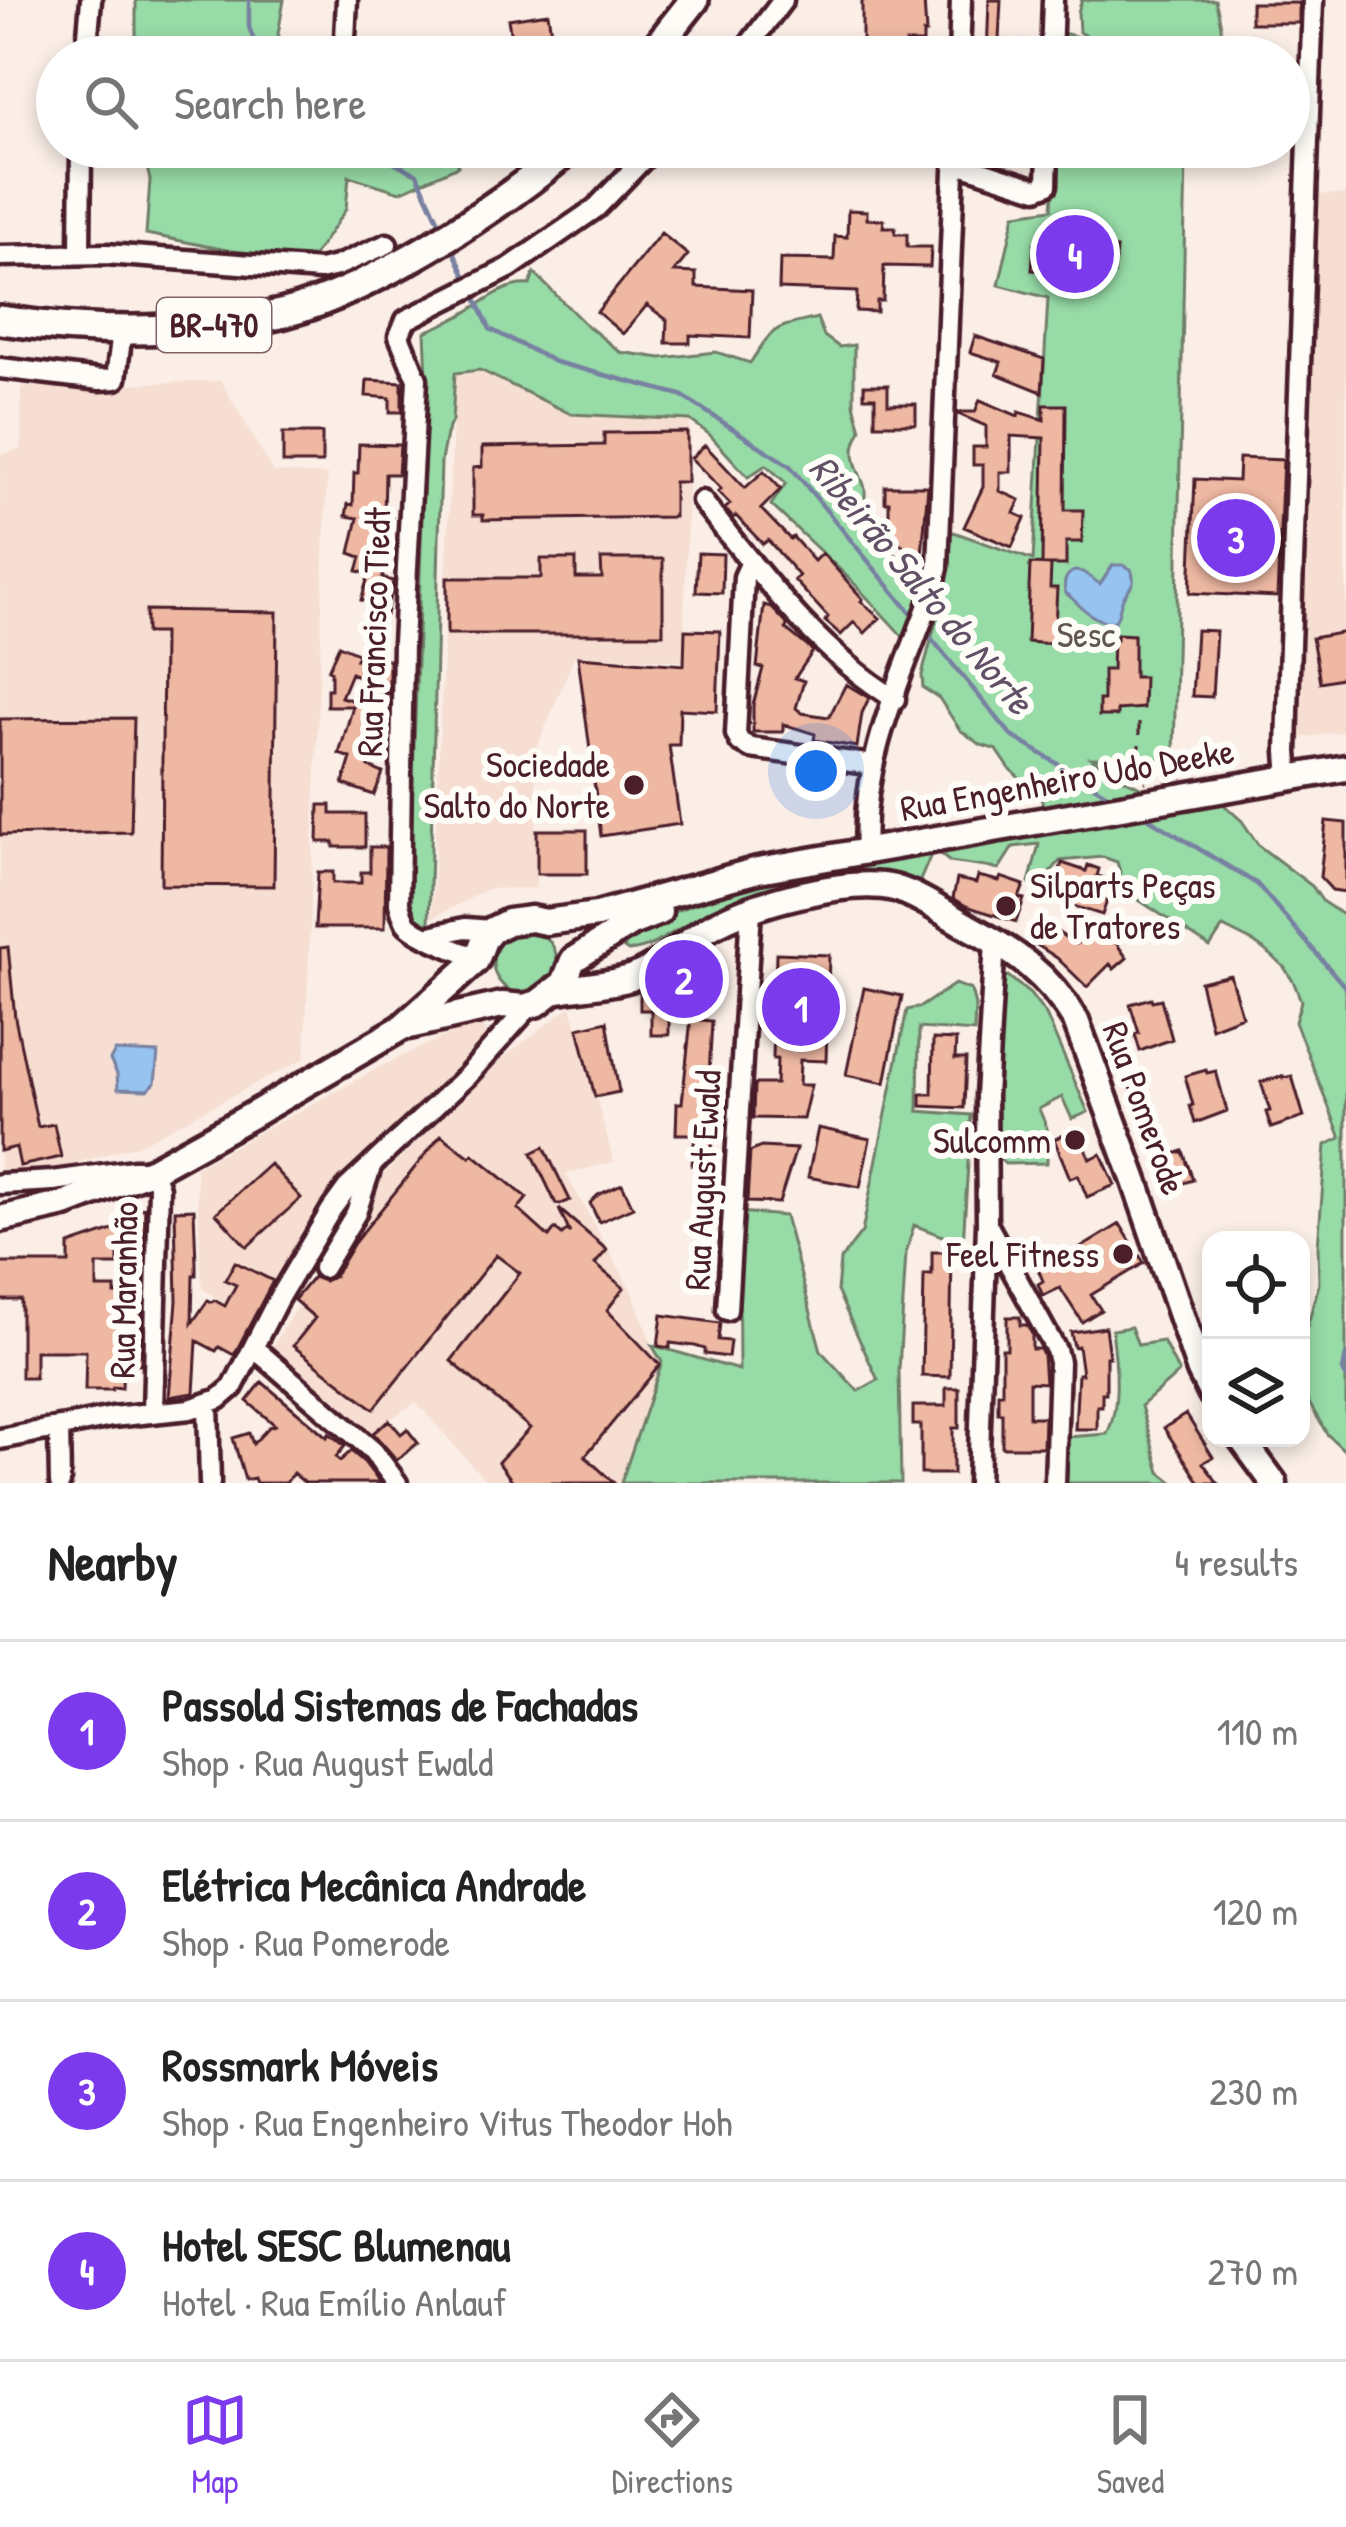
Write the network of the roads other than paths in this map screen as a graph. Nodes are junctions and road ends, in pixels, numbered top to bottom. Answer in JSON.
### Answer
{"nodes":[{"id":1,"x":91,"y":0,"type":"edge"},
{"id":2,"x":347,"y":0,"type":"edge"},
{"id":3,"x":694,"y":0,"type":"edge"},
{"id":4,"x":783,"y":0,"type":"edge"},
{"id":5,"x":961,"y":0,"type":"edge"},
{"id":6,"x":1053,"y":0,"type":"edge"},
{"id":7,"x":1313,"y":0,"type":"edge"},
{"id":8,"x":88,"y":36,"type":"edge"},
{"id":9,"x":345,"y":36,"type":"edge"},
{"id":10,"x":666,"y":36,"type":"edge"},
{"id":11,"x":756,"y":36,"type":"edge"},
{"id":12,"x":960,"y":36,"type":"edge"},
{"id":13,"x":1052,"y":36,"type":"edge"},
{"id":14,"x":1310,"y":84,"type":"edge"},
{"id":15,"x":81,"y":168,"type":"edge"},
{"id":16,"x":547,"y":168,"type":"edge"},
{"id":17,"x":635,"y":168,"type":"edge"},
{"id":18,"x":954,"y":168,"type":"edge"},
{"id":19,"x":989,"y":168,"type":"edge"},
{"id":20,"x":1047,"y":168,"type":"edge"},
{"id":21,"x":1307,"y":168,"type":"edge"},
{"id":22,"x":387,"y":244,"type":"dead end"},
{"id":23,"x":80,"y":254,"type":"junction"},
{"id":24,"x":0,"y":256,"type":"edge"},
{"id":25,"x":0,"y":320,"type":"edge"},
{"id":26,"x":122,"y":331,"type":"junction"},
{"id":27,"x":0,"y":368,"type":"edge"},
{"id":28,"x":703,"y":501,"type":"dead end"},
{"id":29,"x":751,"y":562,"type":"junction"},
{"id":30,"x":895,"y":698,"type":"junction"},
{"id":31,"x":873,"y":765,"type":"junction"},
{"id":32,"x":1346,"y":768,"type":"edge"},
{"id":33,"x":1289,"y":778,"type":"junction"},
{"id":34,"x":866,"y":849,"type":"junction"},
{"id":35,"x":800,"y":863,"type":"junction"},
{"id":36,"x":751,"y":910,"type":"junction"},
{"id":37,"x":546,"y":922,"type":"junction"},
{"id":38,"x":492,"y":930,"type":"junction"},
{"id":39,"x":430,"y":936,"type":"junction"},
{"id":40,"x":995,"y":941,"type":"junction"},
{"id":41,"x":665,"y":956,"type":"junction"},
{"id":42,"x":476,"y":959,"type":"junction"},
{"id":43,"x":573,"y":962,"type":"junction"},
{"id":44,"x":557,"y":990,"type":"junction"},
{"id":45,"x":512,"y":1012,"type":"junction"},
{"id":46,"x":401,"y":1028,"type":"junction"},
{"id":47,"x":372,"y":1165,"type":"junction"},
{"id":48,"x":153,"y":1170,"type":"junction"},
{"id":49,"x":0,"y":1184,"type":"edge"},
{"id":50,"x":0,"y":1219,"type":"edge"},
{"id":51,"x":987,"y":1224,"type":"junction"},
{"id":52,"x":322,"y":1268,"type":"dead end"},
{"id":53,"x":727,"y":1310,"type":"dead end"},
{"id":54,"x":254,"y":1348,"type":"junction"},
{"id":55,"x":1202,"y":1375,"type":"edge"},
{"id":56,"x":208,"y":1405,"type":"junction"},
{"id":57,"x":153,"y":1412,"type":"junction"},
{"id":58,"x":59,"y":1427,"type":"junction"},
{"id":59,"x":0,"y":1439,"type":"edge"},
{"id":60,"x":1247,"y":1447,"type":"edge"},
{"id":61,"x":60,"y":1483,"type":"edge"},
{"id":62,"x":210,"y":1483,"type":"edge"},
{"id":63,"x":397,"y":1483,"type":"edge"},
{"id":64,"x":978,"y":1483,"type":"edge"},
{"id":65,"x":1055,"y":1483,"type":"edge"},
{"id":66,"x":1274,"y":1483,"type":"edge"}],
"edges":[{"from":1,"to":8,"type":"street"},
{"from":2,"to":9,"type":"street"},
{"from":3,"to":10,"type":"highway"},
{"from":4,"to":11,"type":"street"},
{"from":5,"to":12,"type":"street"},
{"from":6,"to":13,"type":"street"},
{"from":7,"to":14,"type":"street"},
{"from":15,"to":23,"type":"street"},
{"from":16,"to":26,"type":"highway","number":"BR-470"},
{"from":17,"to":39,"type":"street","name":"Rua Francisco Tiedt"},
{"from":18,"to":30,"type":"street"},
{"from":19,"to":20,"type":"street"},
{"from":21,"to":33,"type":"street"},
{"from":22,"to":23,"type":"street"},
{"from":23,"to":24,"type":"street"},
{"from":25,"to":26,"type":"highway","number":"BR-470"},
{"from":26,"to":27,"type":"street","number":"BR-470"},
{"from":28,"to":29,"type":"street"},
{"from":29,"to":30,"type":"street"},
{"from":29,"to":31,"type":"street"},
{"from":30,"to":31,"type":"street"},
{"from":31,"to":34,"type":"street"},
{"from":32,"to":33,"type":"main road","name":"Rua Engenheiro Udo Deeke"},
{"from":33,"to":34,"type":"main road","name":"Rua Engenheiro Udo Deeke"},
{"from":34,"to":35,"type":"main road","name":"Rua Engenheiro Udo Deeke"},
{"from":35,"to":37,"type":"main road","name":"Rua Engenheiro Udo Deeke"},
{"from":35,"to":43,"type":"main road","name":"Rua Engenheiro Udo Deeke"},
{"from":36,"to":40,"type":"main road","name":"Rua Pomerode"},
{"from":36,"to":41,"type":"main road","name":"Rua Pomerode"},
{"from":36,"to":53,"type":"street","name":"Rua August Ewald"},
{"from":37,"to":38,"type":"main road","name":"Rua Engenheiro Udo Deeke"},
{"from":37,"to":43,"type":"main road"},
{"from":38,"to":39,"type":"street"},
{"from":38,"to":42,"type":"main road","name":"Rua Engenheiro Udo Deeke"},
{"from":39,"to":42,"type":"street"},
{"from":40,"to":51,"type":"street"},
{"from":40,"to":55,"type":"main road","name":"Rua Pomerode"},
{"from":41,"to":43,"type":"main road","name":"Rua Pomerode"},
{"from":41,"to":44,"type":"main road","name":"Rua Pomerode"},
{"from":42,"to":45,"type":"main road"},
{"from":42,"to":46,"type":"main road","name":"Rua Engenheiro Udo Deeke"},
{"from":43,"to":44,"type":"main road","name":"Rua Engenheiro Udo Deeke"},
{"from":44,"to":45,"type":"main road","name":"Rua Engenheiro Udo Deeke"},
{"from":45,"to":46,"type":"main road","name":"Rua Engenheiro Udo Deeke"},
{"from":45,"to":47,"type":"street"},
{"from":46,"to":48,"type":"main road","name":"Rua Engenheiro Udo Deeke"},
{"from":47,"to":52,"type":"street"},
{"from":47,"to":54,"type":"street"},
{"from":48,"to":49,"type":"street"},
{"from":48,"to":50,"type":"main road","name":"Rua Engenheiro Udo Deeke"},
{"from":48,"to":57,"type":"street","name":"Rua Maranhão"},
{"from":51,"to":64,"type":"street"},
{"from":51,"to":65,"type":"street"},
{"from":54,"to":56,"type":"street"},
{"from":54,"to":63,"type":"street"},
{"from":56,"to":57,"type":"street"},
{"from":56,"to":62,"type":"street"},
{"from":57,"to":58,"type":"street"},
{"from":58,"to":59,"type":"street"},
{"from":58,"to":61,"type":"street"},
{"from":60,"to":66,"type":"main road"}]}
